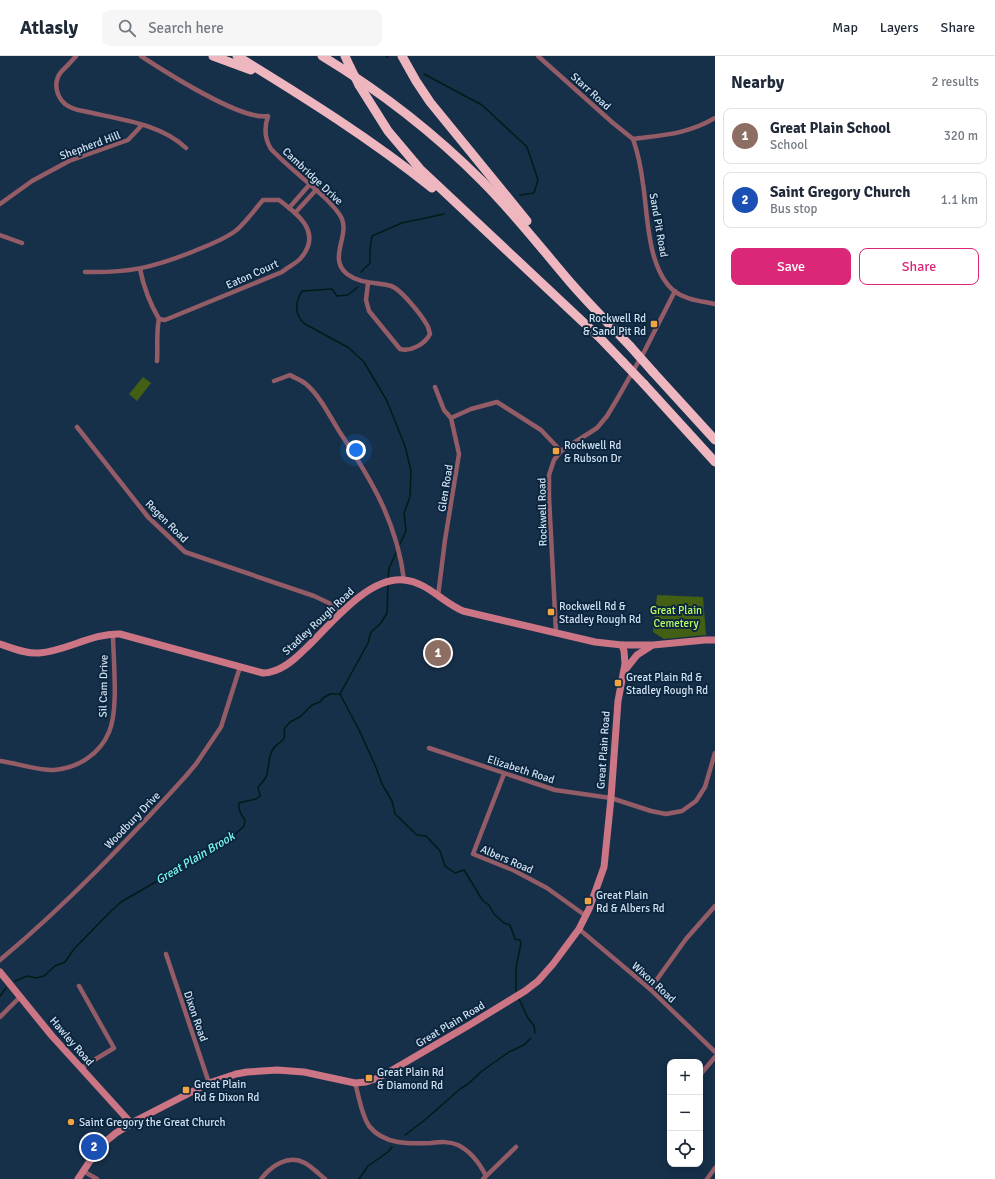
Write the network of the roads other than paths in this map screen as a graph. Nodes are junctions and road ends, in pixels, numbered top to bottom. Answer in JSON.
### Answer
{"nodes":[{"id":1,"x":76,"y":56,"type":"edge"},
{"id":2,"x":141,"y":56,"type":"edge"},
{"id":3,"x":213,"y":56,"type":"edge"},
{"id":4,"x":237,"y":56,"type":"edge"},
{"id":5,"x":322,"y":56,"type":"edge"},
{"id":6,"x":345,"y":56,"type":"edge"},
{"id":7,"x":402,"y":56,"type":"edge"},
{"id":8,"x":538,"y":56,"type":"edge"},
{"id":9,"x":324,"y":110,"type":"junction"},
{"id":10,"x":715,"y":118,"type":"edge"},
{"id":11,"x":142,"y":125,"type":"junction"},
{"id":12,"x":633,"y":138,"type":"junction"},
{"id":13,"x":186,"y":148,"type":"dead end"},
{"id":14,"x":310,"y":184,"type":"junction"},
{"id":15,"x":316,"y":190,"type":"junction"},
{"id":16,"x":0,"y":204,"type":"edge"},
{"id":17,"x":289,"y":208,"type":"junction"},
{"id":18,"x":295,"y":213,"type":"junction"},
{"id":19,"x":0,"y":235,"type":"edge"},
{"id":20,"x":22,"y":243,"type":"dead end"},
{"id":21,"x":500,"y":246,"type":"junction"},
{"id":22,"x":140,"y":269,"type":"junction"},
{"id":23,"x":85,"y":272,"type":"dead end"},
{"id":24,"x":368,"y":283,"type":"junction"},
{"id":25,"x":675,"y":291,"type":"junction"},
{"id":26,"x":715,"y":304,"type":"edge"},
{"id":27,"x":159,"y":319,"type":"junction"},
{"id":28,"x":629,"y":345,"type":"junction"},
{"id":29,"x":157,"y":361,"type":"dead end"},
{"id":30,"x":274,"y":381,"type":"dead end"},
{"id":31,"x":435,"y":387,"type":"dead end"},
{"id":32,"x":450,"y":418,"type":"junction"},
{"id":33,"x":77,"y":427,"type":"dead end"},
{"id":34,"x":715,"y":440,"type":"edge"},
{"id":35,"x":561,"y":451,"type":"junction"},
{"id":36,"x":715,"y":462,"type":"edge"},
{"id":37,"x":404,"y":580,"type":"junction"},
{"id":38,"x":438,"y":596,"type":"junction"},
{"id":39,"x":341,"y":614,"type":"junction"},
{"id":40,"x":556,"y":632,"type":"junction"},
{"id":41,"x":113,"y":634,"type":"junction"},
{"id":42,"x":715,"y":640,"type":"edge"},
{"id":43,"x":0,"y":644,"type":"edge"},
{"id":44,"x":622,"y":645,"type":"junction"},
{"id":45,"x":653,"y":645,"type":"junction"},
{"id":46,"x":240,"y":667,"type":"junction"},
{"id":47,"x":624,"y":671,"type":"junction"},
{"id":48,"x":429,"y":748,"type":"dead end"},
{"id":49,"x":715,"y":753,"type":"edge"},
{"id":50,"x":0,"y":761,"type":"edge"},
{"id":51,"x":504,"y":774,"type":"junction"},
{"id":52,"x":611,"y":798,"type":"junction"},
{"id":53,"x":715,"y":906,"type":"edge"},
{"id":54,"x":586,"y":916,"type":"junction"},
{"id":55,"x":579,"y":929,"type":"junction"},
{"id":56,"x":166,"y":954,"type":"dead end"},
{"id":57,"x":0,"y":960,"type":"edge"},
{"id":58,"x":0,"y":972,"type":"edge"},
{"id":59,"x":79,"y":986,"type":"dead end"},
{"id":60,"x":650,"y":989,"type":"junction"},
{"id":61,"x":20,"y":997,"type":"junction"},
{"id":62,"x":0,"y":1017,"type":"edge"},
{"id":63,"x":715,"y":1052,"type":"edge"},
{"id":64,"x":715,"y":1057,"type":"edge"},
{"id":65,"x":81,"y":1068,"type":"junction"},
{"id":66,"x":703,"y":1071,"type":"edge"},
{"id":67,"x":355,"y":1082,"type":"junction"},
{"id":68,"x":209,"y":1083,"type":"junction"},
{"id":69,"x":131,"y":1123,"type":"junction"},
{"id":70,"x":516,"y":1147,"type":"dead end"},
{"id":71,"x":715,"y":1168,"type":"edge"},
{"id":72,"x":82,"y":1171,"type":"junction"},
{"id":73,"x":485,"y":1178,"type":"edge"},
{"id":74,"x":78,"y":1179,"type":"edge"},
{"id":75,"x":97,"y":1179,"type":"edge"},
{"id":76,"x":261,"y":1179,"type":"edge"},
{"id":77,"x":326,"y":1179,"type":"edge"},
{"id":78,"x":707,"y":1179,"type":"edge"}],
"edges":[{"from":1,"to":11,"type":"street","name":"Shepherd Hill"},
{"from":2,"to":14,"type":"street","name":"Cambridge Drive"},
{"from":3,"to":9,"type":"highway"},
{"from":4,"to":9,"type":"highway"},
{"from":5,"to":28,"type":"highway"},
{"from":6,"to":21,"type":"highway","bridge":true},
{"from":7,"to":28,"type":"highway"},
{"from":8,"to":12,"type":"street","name":"Starr Road"},
{"from":9,"to":21,"type":"highway"},
{"from":10,"to":12,"type":"street"},
{"from":11,"to":13,"type":"street","name":"Shepherd Hill"},
{"from":11,"to":16,"type":"street","name":"Shepherd Hill"},
{"from":12,"to":25,"type":"street","name":"Sand Pit Road"},
{"from":14,"to":15,"type":"street","name":"Cambridge Drive"},
{"from":14,"to":17,"type":"street"},
{"from":15,"to":18,"type":"street"},
{"from":15,"to":24,"type":"street","name":"Cambridge Drive"},
{"from":17,"to":18,"type":"street","name":"Eaton Court"},
{"from":17,"to":22,"type":"street","name":"Eaton Court"},
{"from":18,"to":27,"type":"street","name":"Eaton Court"},
{"from":19,"to":20,"type":"street"},
{"from":21,"to":36,"type":"highway","bridge":true},
{"from":22,"to":23,"type":"street","name":"Eaton Court"},
{"from":22,"to":27,"type":"street"},
{"from":24,"to":24,"type":"street","name":"Cambridge Drive"},
{"from":25,"to":26,"type":"street","name":"Sand Pit Road"},
{"from":25,"to":35,"type":"street","name":"Rockwell Road"},
{"from":27,"to":29,"type":"street"},
{"from":28,"to":34,"type":"highway","bridge":true},
{"from":30,"to":37,"type":"street"},
{"from":31,"to":32,"type":"street","name":"Glen Road"},
{"from":32,"to":35,"type":"street"},
{"from":32,"to":38,"type":"street","name":"Glen Road"},
{"from":33,"to":39,"type":"street","name":"Regen Road"},
{"from":35,"to":40,"type":"street","name":"Rockwell Road"},
{"from":37,"to":38,"type":"street","name":"Stadley Rough Road"},
{"from":37,"to":39,"type":"street","name":"Stadley Rough Road"},
{"from":38,"to":40,"type":"street","name":"Stadley Rough Road"},
{"from":39,"to":46,"type":"street","name":"Stadley Rough Road"},
{"from":40,"to":44,"type":"street","name":"Stadley Rough Road"},
{"from":41,"to":43,"type":"street","name":"Stadley Rough Road"},
{"from":41,"to":46,"type":"street","name":"Stadley Rough Road"},
{"from":41,"to":50,"type":"street","name":"Sil Cam Drive"},
{"from":42,"to":45,"type":"street","name":"Great Plain Road"},
{"from":44,"to":45,"type":"street","name":"Great Plain Road"},
{"from":44,"to":47,"type":"street","name":"Great Plain Road"},
{"from":45,"to":47,"type":"street","name":"Great Plain Road"},
{"from":46,"to":57,"type":"street","name":"Woodbury Drive"},
{"from":47,"to":52,"type":"street","name":"Great Plain Road"},
{"from":48,"to":51,"type":"street","name":"Elizabeth Road"},
{"from":49,"to":52,"type":"street","name":"Elizabeth Road"},
{"from":51,"to":52,"type":"street","name":"Elizabeth Road"},
{"from":51,"to":54,"type":"street","name":"Albers Road"},
{"from":52,"to":54,"type":"street","name":"Great Plain Road"},
{"from":53,"to":60,"type":"street"},
{"from":54,"to":55,"type":"street","name":"Great Plain Road"},
{"from":55,"to":60,"type":"street","name":"Wixon Road"},
{"from":55,"to":67,"type":"street","name":"Great Plain Road"},
{"from":56,"to":68,"type":"street","name":"Dixon Road"},
{"from":58,"to":61,"type":"street","name":"Hawley Road"},
{"from":59,"to":65,"type":"street"},
{"from":60,"to":63,"type":"street","name":"Wixon Road"},
{"from":61,"to":62,"type":"street"},
{"from":61,"to":65,"type":"street","name":"Hawley Road"},
{"from":64,"to":66,"type":"street"},
{"from":65,"to":69,"type":"street","name":"Hawley Road"},
{"from":67,"to":68,"type":"street","name":"Great Plain Road"},
{"from":67,"to":73,"type":"street"},
{"from":68,"to":69,"type":"street","name":"Great Plain Road"},
{"from":69,"to":72,"type":"street","name":"Great Plain Road"},
{"from":70,"to":73,"type":"street"},
{"from":71,"to":78,"type":"street"},
{"from":72,"to":74,"type":"street","name":"Great Plain Road"},
{"from":72,"to":75,"type":"street"},
{"from":76,"to":77,"type":"street"}]}
